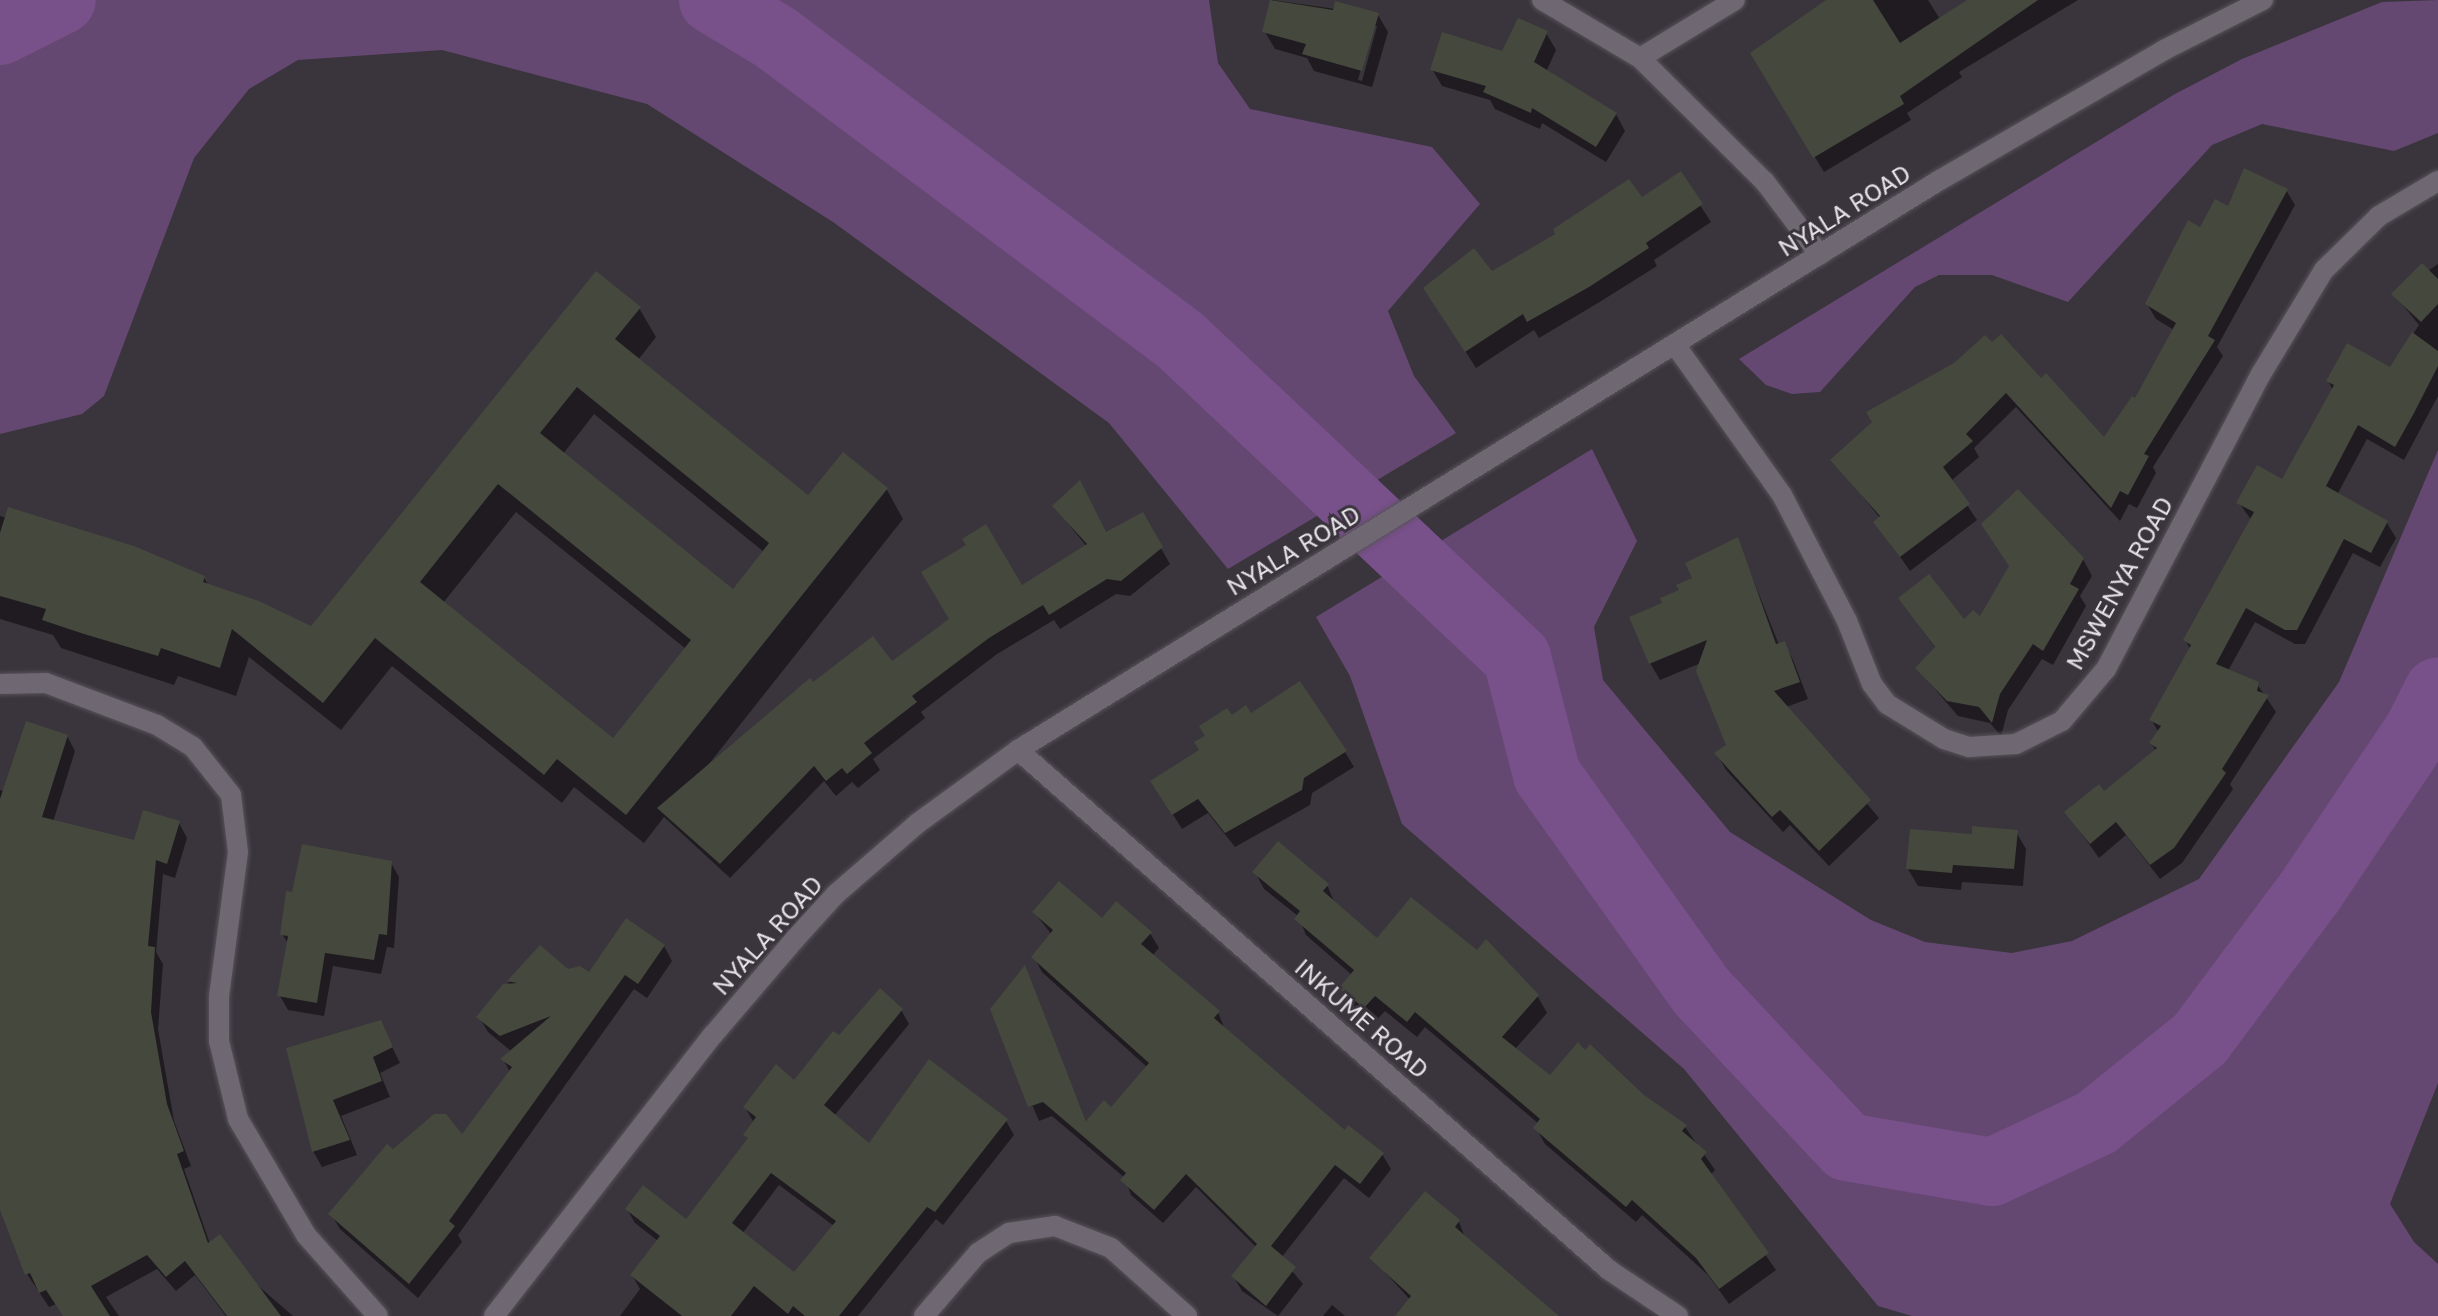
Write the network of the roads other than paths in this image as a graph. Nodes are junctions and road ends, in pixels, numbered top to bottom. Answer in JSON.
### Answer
{"nodes":[{"id":1,"x":1542,"y":0,"type":"edge"},
{"id":2,"x":1735,"y":0,"type":"edge"},
{"id":3,"x":2263,"y":0,"type":"edge"},
{"id":4,"x":1640,"y":58,"type":"junction"},
{"id":5,"x":2438,"y":181,"type":"edge"},
{"id":6,"x":1820,"y":255,"type":"junction"},
{"id":7,"x":1676,"y":346,"type":"junction"},
{"id":8,"x":0,"y":684,"type":"edge"},
{"id":9,"x":1018,"y":750,"type":"junction"},
{"id":10,"x":378,"y":1316,"type":"edge"},
{"id":11,"x":494,"y":1316,"type":"edge"},
{"id":12,"x":924,"y":1316,"type":"edge"},
{"id":13,"x":1187,"y":1316,"type":"edge"},
{"id":14,"x":1678,"y":1316,"type":"edge"}],
"edges":[{"from":1,"to":4,"type":"street"},
{"from":2,"to":4,"type":"street"},
{"from":3,"to":6,"type":"street","name":"NYALA ROAD"},
{"from":4,"to":6,"type":"street"},
{"from":5,"to":7,"type":"street","name":"MSWENYA ROAD"},
{"from":6,"to":7,"type":"street","name":"NYALA ROAD"},
{"from":7,"to":9,"type":"street","name":"NYALA ROAD"},
{"from":8,"to":10,"type":"street"},
{"from":9,"to":11,"type":"street","name":"NYALA ROAD"},
{"from":9,"to":14,"type":"street","name":"INKUME ROAD"},
{"from":12,"to":13,"type":"street"}]}
